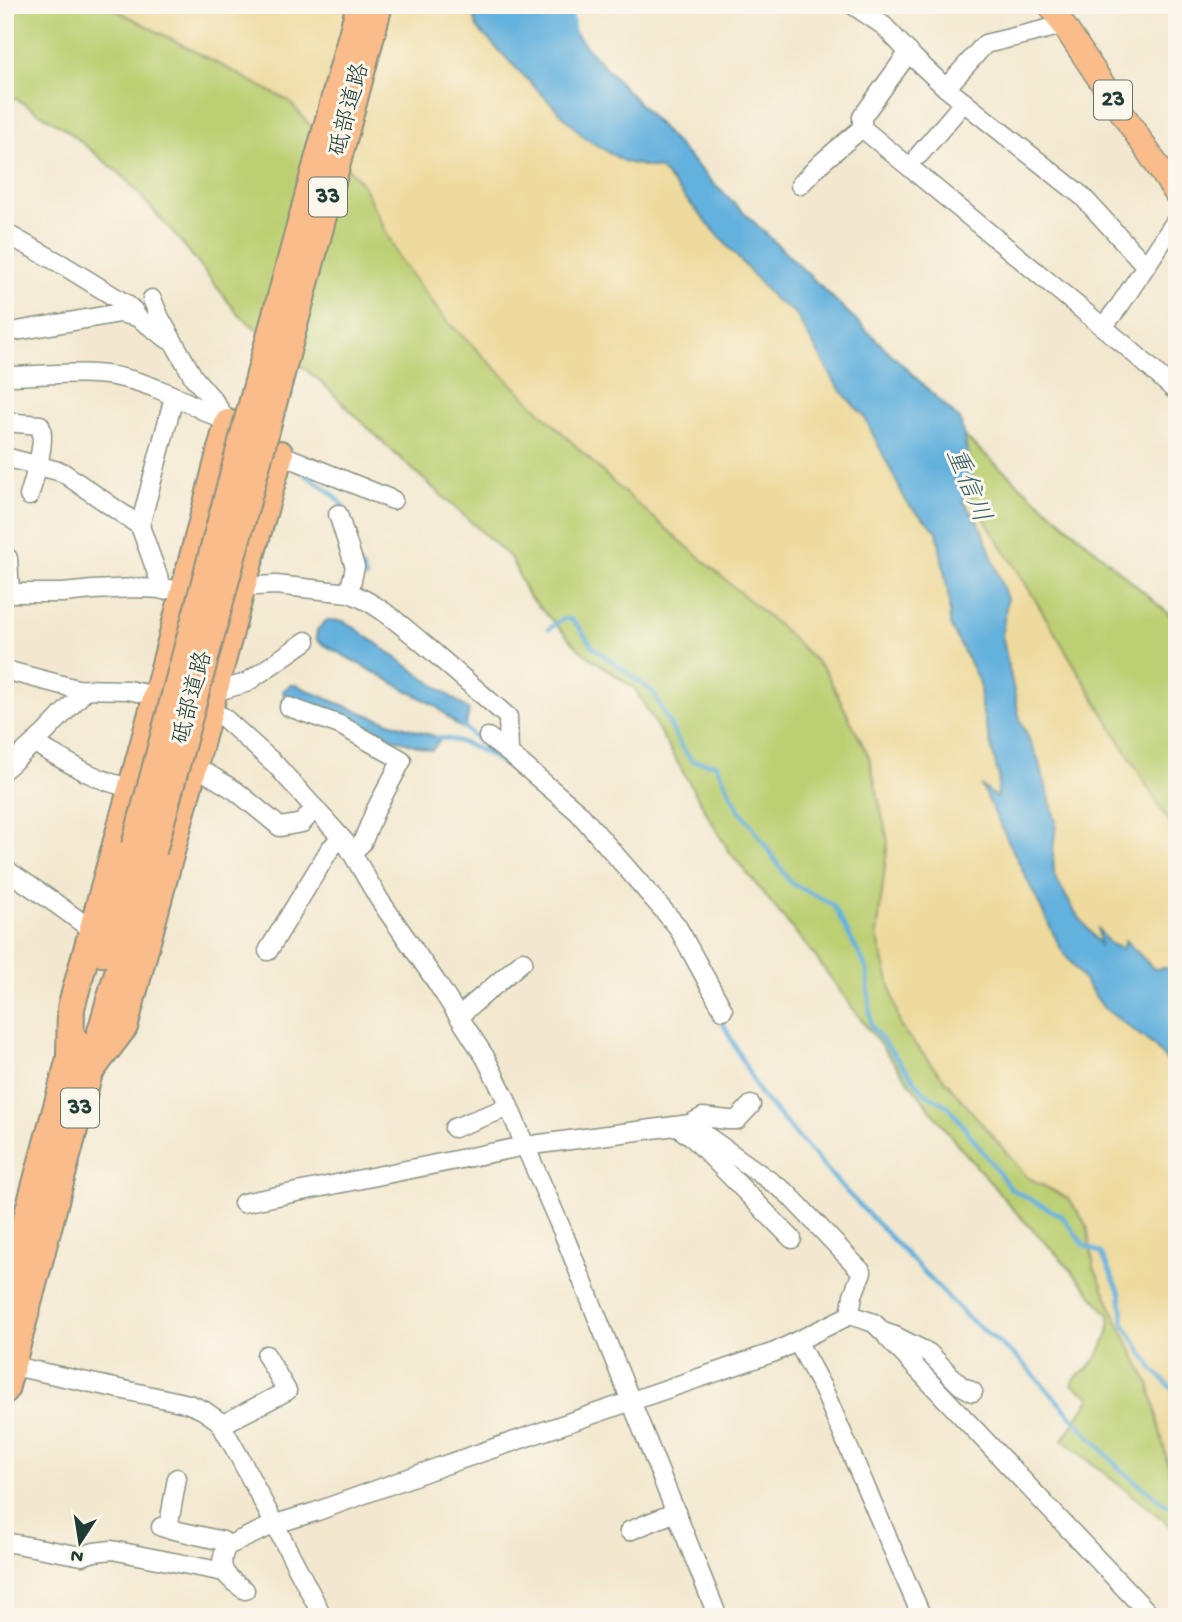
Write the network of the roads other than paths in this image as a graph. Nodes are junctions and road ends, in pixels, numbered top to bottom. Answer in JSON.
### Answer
{"nodes":[{"id":1,"x":360,"y":5,"type":"edge"},
{"id":2,"x":379,"y":5,"type":"edge"},
{"id":3,"x":853,"y":5,"type":"edge"},
{"id":4,"x":1050,"y":5,"type":"edge"},
{"id":5,"x":1064,"y":26,"type":"junction"},
{"id":6,"x":909,"y":52,"type":"junction"},
{"id":7,"x":946,"y":88,"type":"junction"},
{"id":8,"x":964,"y":102,"type":"junction"},
{"id":9,"x":862,"y":128,"type":"junction"},
{"id":10,"x":919,"y":155,"type":"dead end"},
{"id":11,"x":800,"y":186,"type":"dead end"},
{"id":12,"x":1177,"y":195,"type":"edge"},
{"id":13,"x":1177,"y":219,"type":"edge"},
{"id":14,"x":5,"y":233,"type":"edge"},
{"id":15,"x":1145,"y":265,"type":"junction"},
{"id":16,"x":152,"y":299,"type":"dead end"},
{"id":17,"x":137,"y":317,"type":"junction"},
{"id":18,"x":1103,"y":327,"type":"junction"},
{"id":19,"x":5,"y":333,"type":"edge"},
{"id":20,"x":175,"y":344,"type":"junction"},
{"id":21,"x":187,"y":366,"type":"junction"},
{"id":22,"x":5,"y":376,"type":"edge"},
{"id":23,"x":1177,"y":392,"type":"edge"},
{"id":24,"x":171,"y":395,"type":"junction"},
{"id":25,"x":5,"y":422,"type":"edge"},
{"id":26,"x":228,"y":423,"type":"junction"},
{"id":27,"x":280,"y":454,"type":"junction"},
{"id":28,"x":5,"y":457,"type":"edge"},
{"id":29,"x":38,"y":465,"type":"junction"},
{"id":30,"x":29,"y":496,"type":"dead end"},
{"id":31,"x":393,"y":500,"type":"dead end"},
{"id":32,"x":338,"y":514,"type":"dead end"},
{"id":33,"x":139,"y":526,"type":"junction"},
{"id":34,"x":5,"y":558,"type":"edge"},
{"id":35,"x":242,"y":587,"type":"junction"},
{"id":36,"x":174,"y":590,"type":"junction"},
{"id":37,"x":7,"y":593,"type":"edge"},
{"id":38,"x":349,"y":593,"type":"junction"},
{"id":39,"x":306,"y":641,"type":"dead end"},
{"id":40,"x":5,"y":670,"type":"edge"},
{"id":41,"x":86,"y":690,"type":"junction"},
{"id":42,"x":157,"y":695,"type":"junction"},
{"id":43,"x":212,"y":701,"type":"junction"},
{"id":44,"x":289,"y":707,"type":"dead end"},
{"id":45,"x":488,"y":737,"type":"dead end"},
{"id":46,"x":34,"y":743,"type":"junction"},
{"id":47,"x":509,"y":753,"type":"junction"},
{"id":48,"x":195,"y":766,"type":"junction"},
{"id":49,"x":5,"y":769,"type":"edge"},
{"id":50,"x":131,"y":788,"type":"junction"},
{"id":51,"x":315,"y":808,"type":"junction"},
{"id":52,"x":347,"y":845,"type":"junction"},
{"id":53,"x":144,"y":849,"type":"junction"},
{"id":54,"x":5,"y":869,"type":"edge"},
{"id":55,"x":93,"y":927,"type":"junction"},
{"id":56,"x":268,"y":951,"type":"dead end"},
{"id":57,"x":523,"y":961,"type":"dead end"},
{"id":58,"x":723,"y":1010,"type":"dead end"},
{"id":59,"x":458,"y":1016,"type":"junction"},
{"id":60,"x":70,"y":1055,"type":"junction"},
{"id":61,"x":89,"y":1073,"type":"junction"},
{"id":62,"x":751,"y":1105,"type":"dead end"},
{"id":63,"x":509,"y":1107,"type":"junction"},
{"id":64,"x":690,"y":1124,"type":"junction"},
{"id":65,"x":672,"y":1126,"type":"junction"},
{"id":66,"x":454,"y":1128,"type":"dead end"},
{"id":67,"x":525,"y":1146,"type":"junction"},
{"id":68,"x":243,"y":1202,"type":"dead end"},
{"id":69,"x":792,"y":1239,"type":"dead end"},
{"id":70,"x":5,"y":1298,"type":"edge"},
{"id":71,"x":847,"y":1304,"type":"junction"},
{"id":72,"x":878,"y":1328,"type":"junction"},
{"id":73,"x":797,"y":1341,"type":"junction"},
{"id":74,"x":266,"y":1355,"type":"dead end"},
{"id":75,"x":8,"y":1374,"type":"edge"},
{"id":76,"x":973,"y":1392,"type":"dead end"},
{"id":77,"x":631,"y":1401,"type":"junction"},
{"id":78,"x":221,"y":1425,"type":"junction"},
{"id":79,"x":177,"y":1478,"type":"dead end"},
{"id":80,"x":676,"y":1512,"type":"junction"},
{"id":81,"x":275,"y":1524,"type":"junction"},
{"id":82,"x":629,"y":1531,"type":"dead end"},
{"id":83,"x":5,"y":1542,"type":"edge"},
{"id":84,"x":227,"y":1546,"type":"junction"},
{"id":85,"x":224,"y":1572,"type":"junction"},
{"id":86,"x":245,"y":1590,"type":"dead end"},
{"id":87,"x":323,"y":1617,"type":"edge"},
{"id":88,"x":718,"y":1617,"type":"edge"},
{"id":89,"x":922,"y":1617,"type":"edge"},
{"id":90,"x":1152,"y":1617,"type":"edge"}],
"edges":[{"from":1,"to":53,"type":"highway","name":"砥部道路","number":"33","bridge":true},
{"from":2,"to":53,"type":"highway","name":"砥部道路","number":"33","bridge":true},
{"from":3,"to":6,"type":"street"},
{"from":4,"to":5,"type":"main road","number":"23"},
{"from":5,"to":7,"type":"street"},
{"from":5,"to":12,"type":"main road","number":"23"},
{"from":6,"to":7,"type":"street"},
{"from":6,"to":9,"type":"street"},
{"from":7,"to":8,"type":"street"},
{"from":8,"to":10,"type":"street"},
{"from":8,"to":15,"type":"street"},
{"from":9,"to":11,"type":"street"},
{"from":9,"to":18,"type":"street"},
{"from":13,"to":15,"type":"street"},
{"from":14,"to":17,"type":"street"},
{"from":15,"to":18,"type":"street"},
{"from":16,"to":20,"type":"street"},
{"from":17,"to":19,"type":"street"},
{"from":17,"to":20,"type":"street"},
{"from":18,"to":23,"type":"street"},
{"from":20,"to":21,"type":"street"},
{"from":21,"to":24,"type":"street"},
{"from":21,"to":26,"type":"street"},
{"from":22,"to":24,"type":"street"},
{"from":24,"to":26,"type":"street"},
{"from":24,"to":33,"type":"street"},
{"from":25,"to":29,"type":"street"},
{"from":26,"to":27,"type":"street"},
{"from":26,"to":36,"type":"highway"},
{"from":27,"to":31,"type":"street"},
{"from":27,"to":35,"type":"highway"},
{"from":28,"to":29,"type":"street"},
{"from":29,"to":30,"type":"street"},
{"from":29,"to":33,"type":"street"},
{"from":32,"to":38,"type":"street"},
{"from":33,"to":36,"type":"street"},
{"from":34,"to":37,"type":"street"},
{"from":35,"to":36,"type":"street"},
{"from":35,"to":38,"type":"street"},
{"from":35,"to":43,"type":"highway"},
{"from":36,"to":37,"type":"street"},
{"from":36,"to":42,"type":"highway"},
{"from":38,"to":47,"type":"street"},
{"from":39,"to":43,"type":"street"},
{"from":40,"to":41,"type":"street"},
{"from":41,"to":42,"type":"street"},
{"from":41,"to":46,"type":"street"},
{"from":42,"to":43,"type":"street"},
{"from":42,"to":50,"type":"highway"},
{"from":43,"to":48,"type":"highway"},
{"from":43,"to":51,"type":"street"},
{"from":44,"to":52,"type":"street"},
{"from":45,"to":47,"type":"street"},
{"from":46,"to":49,"type":"street"},
{"from":46,"to":50,"type":"street"},
{"from":47,"to":58,"type":"street"},
{"from":48,"to":51,"type":"street"},
{"from":48,"to":61,"type":"highway"},
{"from":50,"to":55,"type":"highway"},
{"from":51,"to":52,"type":"street"},
{"from":52,"to":56,"type":"street"},
{"from":52,"to":59,"type":"street"},
{"from":53,"to":60,"type":"highway","name":"砥部道路","number":"33"},
{"from":53,"to":61,"type":"highway","name":"砥部道路","number":"33"},
{"from":54,"to":55,"type":"street"},
{"from":55,"to":60,"type":"highway"},
{"from":57,"to":59,"type":"street"},
{"from":59,"to":63,"type":"street"},
{"from":60,"to":70,"type":"highway","name":"砥部道路","number":"33"},
{"from":61,"to":75,"type":"highway","name":"砥部道路","number":"33"},
{"from":62,"to":64,"type":"street"},
{"from":63,"to":66,"type":"street"},
{"from":63,"to":67,"type":"street"},
{"from":64,"to":65,"type":"street"},
{"from":64,"to":71,"type":"street"},
{"from":65,"to":67,"type":"street"},
{"from":65,"to":69,"type":"street"},
{"from":67,"to":68,"type":"street"},
{"from":67,"to":77,"type":"street"},
{"from":71,"to":72,"type":"street"},
{"from":71,"to":73,"type":"street"},
{"from":72,"to":76,"type":"street"},
{"from":72,"to":90,"type":"street"},
{"from":73,"to":77,"type":"street"},
{"from":73,"to":89,"type":"street"},
{"from":74,"to":78,"type":"street"},
{"from":75,"to":78,"type":"street"},
{"from":77,"to":80,"type":"street"},
{"from":77,"to":81,"type":"street"},
{"from":78,"to":81,"type":"street"},
{"from":79,"to":84,"type":"street"},
{"from":80,"to":82,"type":"street"},
{"from":80,"to":88,"type":"street"},
{"from":81,"to":84,"type":"street"},
{"from":81,"to":87,"type":"street"},
{"from":83,"to":85,"type":"street"},
{"from":84,"to":85,"type":"street"},
{"from":85,"to":86,"type":"street"}]}
